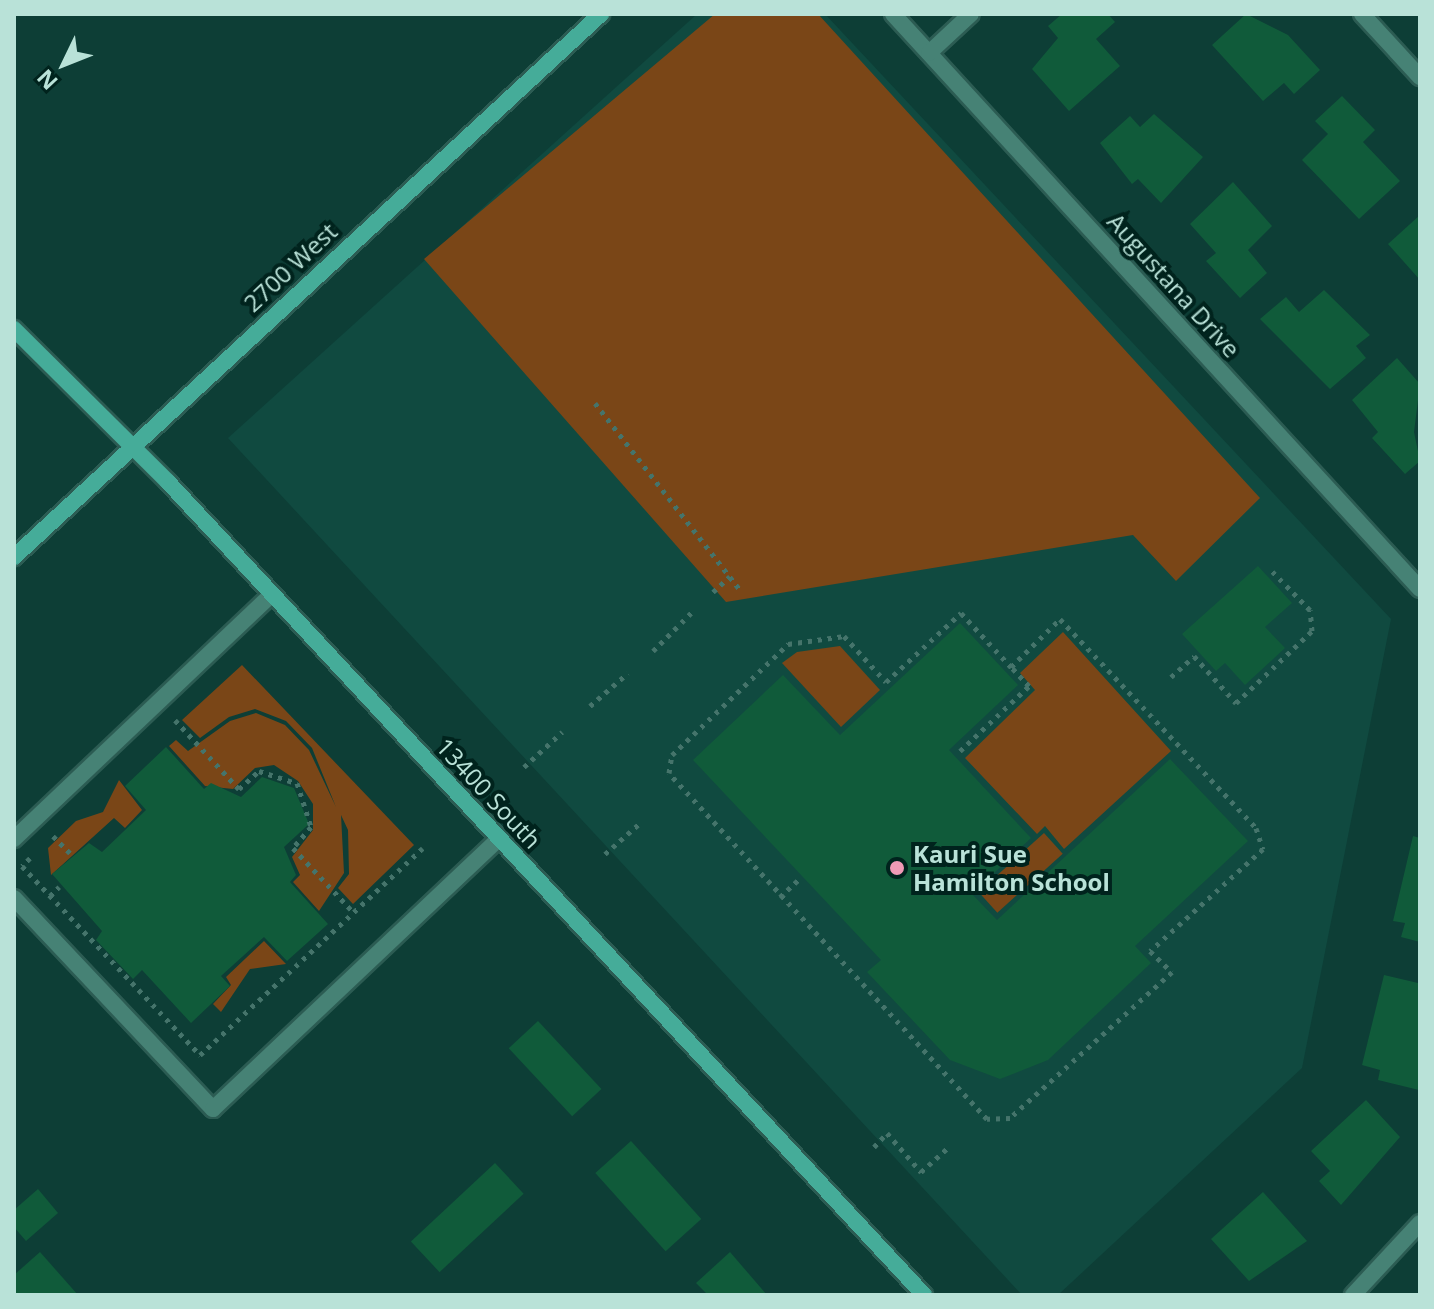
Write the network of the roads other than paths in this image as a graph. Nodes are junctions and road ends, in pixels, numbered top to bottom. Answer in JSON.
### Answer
{"nodes":[{"id":1,"x":601,"y":14,"type":"edge"},
{"id":2,"x":893,"y":14,"type":"edge"},
{"id":3,"x":971,"y":14,"type":"edge"},
{"id":4,"x":1362,"y":14,"type":"edge"},
{"id":5,"x":929,"y":53,"type":"junction"},
{"id":6,"x":1420,"y":77,"type":"edge"},
{"id":7,"x":14,"y":329,"type":"edge"},
{"id":8,"x":133,"y":448,"type":"junction"},
{"id":9,"x":14,"y":557,"type":"edge"},
{"id":10,"x":1420,"y":589,"type":"edge"},
{"id":11,"x":271,"y":595,"type":"junction"},
{"id":12,"x":14,"y":839,"type":"edge"},
{"id":13,"x":499,"y":839,"type":"junction"},
{"id":14,"x":14,"y":898,"type":"edge"},
{"id":15,"x":1420,"y":1223,"type":"edge"},
{"id":16,"x":924,"y":1295,"type":"edge"},
{"id":17,"x":1353,"y":1295,"type":"edge"}],
"edges":[{"from":1,"to":8,"type":"main road","name":"2700 West"},
{"from":2,"to":5,"type":"street","name":"Augustana Drive"},
{"from":3,"to":5,"type":"street"},
{"from":4,"to":6,"type":"street"},
{"from":5,"to":10,"type":"street","name":"Augustana Drive"},
{"from":7,"to":8,"type":"main road","name":"13400 South"},
{"from":8,"to":9,"type":"main road","name":"2700 West"},
{"from":8,"to":11,"type":"main road","name":"13400 South"},
{"from":11,"to":12,"type":"street"},
{"from":11,"to":13,"type":"main road","name":"13400 South"},
{"from":13,"to":14,"type":"street"},
{"from":13,"to":16,"type":"main road","name":"13400 South"},
{"from":15,"to":17,"type":"street"}]}
